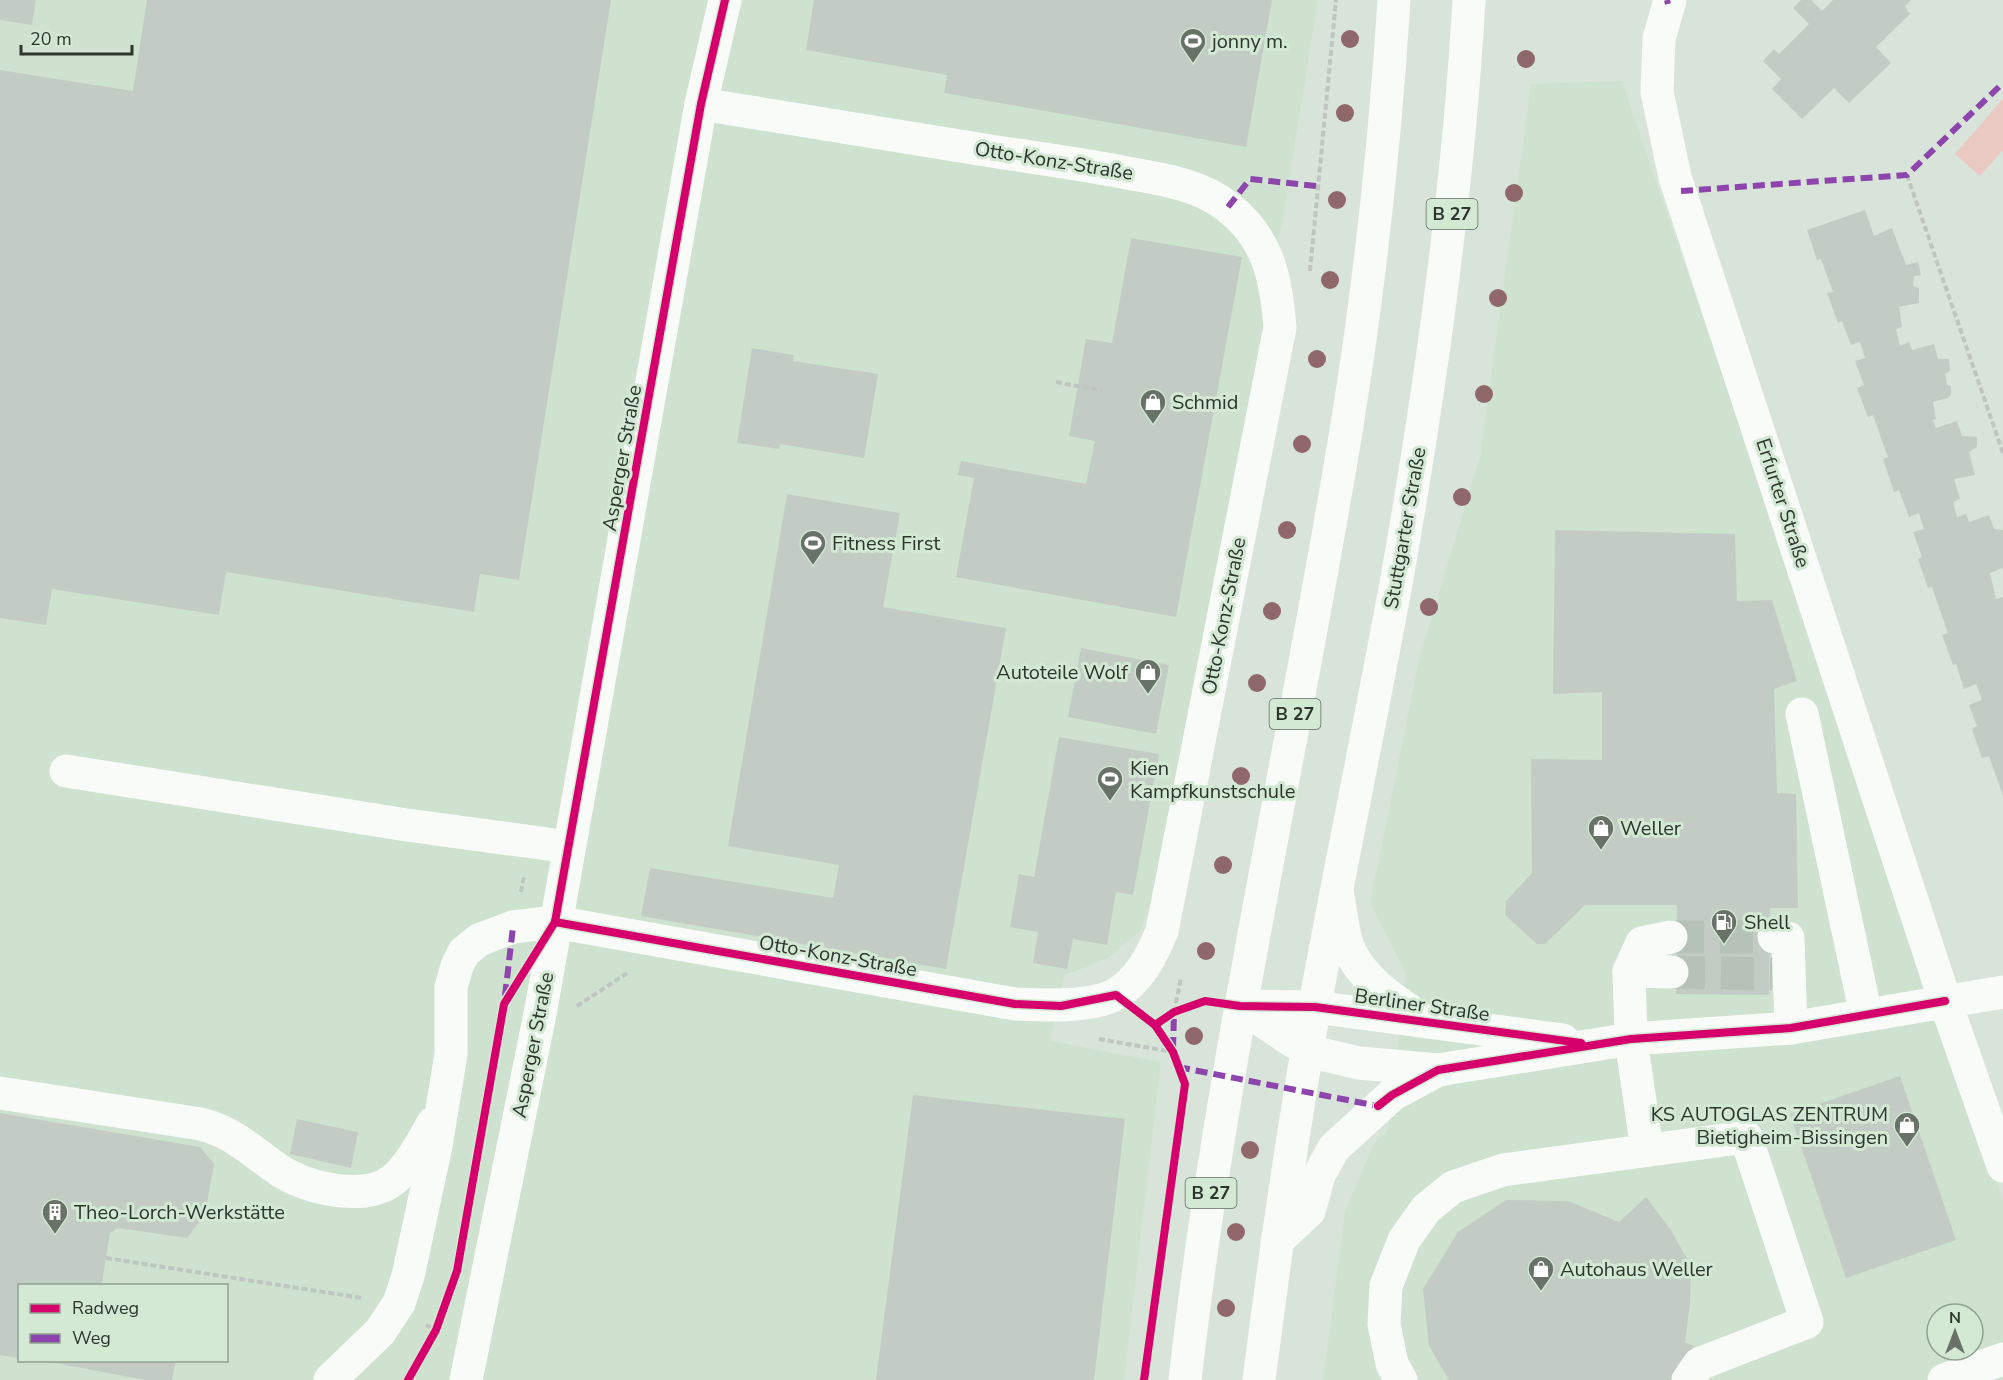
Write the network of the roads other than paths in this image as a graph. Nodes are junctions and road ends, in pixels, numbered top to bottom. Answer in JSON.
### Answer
{"nodes":[{"id":1,"x":725,"y":0,"type":"edge"},
{"id":2,"x":1394,"y":0,"type":"edge"},
{"id":3,"x":1469,"y":0,"type":"edge"},
{"id":4,"x":1670,"y":0,"type":"edge"},
{"id":5,"x":701,"y":104,"type":"junction"},
{"id":6,"x":1802,"y":714,"type":"dead end"},
{"id":7,"x":66,"y":771,"type":"dead end"},
{"id":8,"x":569,"y":847,"type":"junction"},
{"id":9,"x":1337,"y":892,"type":"junction"},
{"id":10,"x":555,"y":922,"type":"junction"},
{"id":11,"x":1671,"y":937,"type":"tunnel mouth"},
{"id":12,"x":1774,"y":937,"type":"dead end"},
{"id":13,"x":1629,"y":971,"type":"junction"},
{"id":14,"x":1672,"y":972,"type":"tunnel mouth"},
{"id":15,"x":2003,"y":992,"type":"edge"},
{"id":16,"x":1945,"y":1001,"type":"junction"},
{"id":17,"x":1240,"y":1006,"type":"junction"},
{"id":18,"x":1315,"y":1007,"type":"junction"},
{"id":19,"x":1866,"y":1015,"type":"junction"},
{"id":20,"x":1427,"y":1022,"type":"junction"},
{"id":21,"x":1791,"y":1028,"type":"junction"},
{"id":22,"x":1631,"y":1040,"type":"junction"},
{"id":23,"x":1599,"y":1045,"type":"junction"},
{"id":24,"x":1308,"y":1051,"type":"junction"},
{"id":25,"x":1438,"y":1070,"type":"junction"},
{"id":26,"x":0,"y":1093,"type":"edge"},
{"id":27,"x":442,"y":1109,"type":"junction"},
{"id":28,"x":1647,"y":1150,"type":"junction"},
{"id":29,"x":2003,"y":1166,"type":"edge"},
{"id":30,"x":1277,"y":1241,"type":"junction"},
{"id":31,"x":2003,"y":1359,"type":"edge"},
{"id":32,"x":330,"y":1380,"type":"edge"},
{"id":33,"x":466,"y":1380,"type":"edge"},
{"id":34,"x":1185,"y":1380,"type":"edge"},
{"id":35,"x":1259,"y":1380,"type":"edge"},
{"id":36,"x":1401,"y":1380,"type":"edge"},
{"id":37,"x":1688,"y":1380,"type":"edge"},
{"id":38,"x":1944,"y":1380,"type":"edge"}],
"edges":[{"from":1,"to":5,"type":"street","name":"Asperger Straße"},
{"from":2,"to":17,"type":"street","number":"B 27"},
{"from":3,"to":9,"type":"street","name":"Stuttgarter Straße","number":"B 27"},
{"from":4,"to":16,"type":"street","name":"Erfurter Straße"},
{"from":5,"to":8,"type":"street","name":"Asperger Straße"},
{"from":5,"to":10,"type":"street","name":"Otto-Konz-Straße"},
{"from":6,"to":19,"type":"street"},
{"from":7,"to":8,"type":"street"},
{"from":8,"to":10,"type":"street","name":"Asperger Straße"},
{"from":9,"to":18,"type":"street","name":"Stuttgarter Straße","number":"B 27"},
{"from":9,"to":20,"type":"street","name":"Berliner Straße"},
{"from":10,"to":27,"type":"street","name":"Otto-Konz-Straße"},
{"from":10,"to":33,"type":"street","name":"Asperger Straße"},
{"from":11,"to":13,"type":"street"},
{"from":12,"to":21,"type":"street"},
{"from":13,"to":14,"type":"street"},
{"from":13,"to":22,"type":"street"},
{"from":15,"to":16,"type":"street","name":"Berliner Straße"},
{"from":16,"to":19,"type":"street","name":"Berliner Straße"},
{"from":16,"to":29,"type":"street","name":"Erfurter Straße"},
{"from":17,"to":18,"type":"street","name":"Berliner Straße"},
{"from":17,"to":24,"type":"street","name":"Berliner Straße"},
{"from":17,"to":34,"type":"street","number":"B 27"},
{"from":18,"to":20,"type":"street","name":"Berliner Straße"},
{"from":18,"to":24,"type":"street","name":"Stuttgarter Straße","number":"B 27"},
{"from":19,"to":21,"type":"street","name":"Berliner Straße"},
{"from":20,"to":23,"type":"street","name":"Berliner Straße"},
{"from":21,"to":22,"type":"street","name":"Berliner Straße"},
{"from":22,"to":23,"type":"street","name":"Berliner Straße"},
{"from":22,"to":28,"type":"street"},
{"from":23,"to":25,"type":"street","name":"Berliner Straße"},
{"from":24,"to":25,"type":"street","name":"Berliner Straße"},
{"from":24,"to":30,"type":"street","number":"B 27"},
{"from":25,"to":30,"type":"street","name":"Berliner Straße"},
{"from":26,"to":27,"type":"street"},
{"from":27,"to":32,"type":"street","name":"Otto-Konz-Straße"},
{"from":28,"to":36,"type":"street"},
{"from":28,"to":37,"type":"street"},
{"from":30,"to":35,"type":"street","number":"B 27"},
{"from":31,"to":38,"type":"street"}]}
